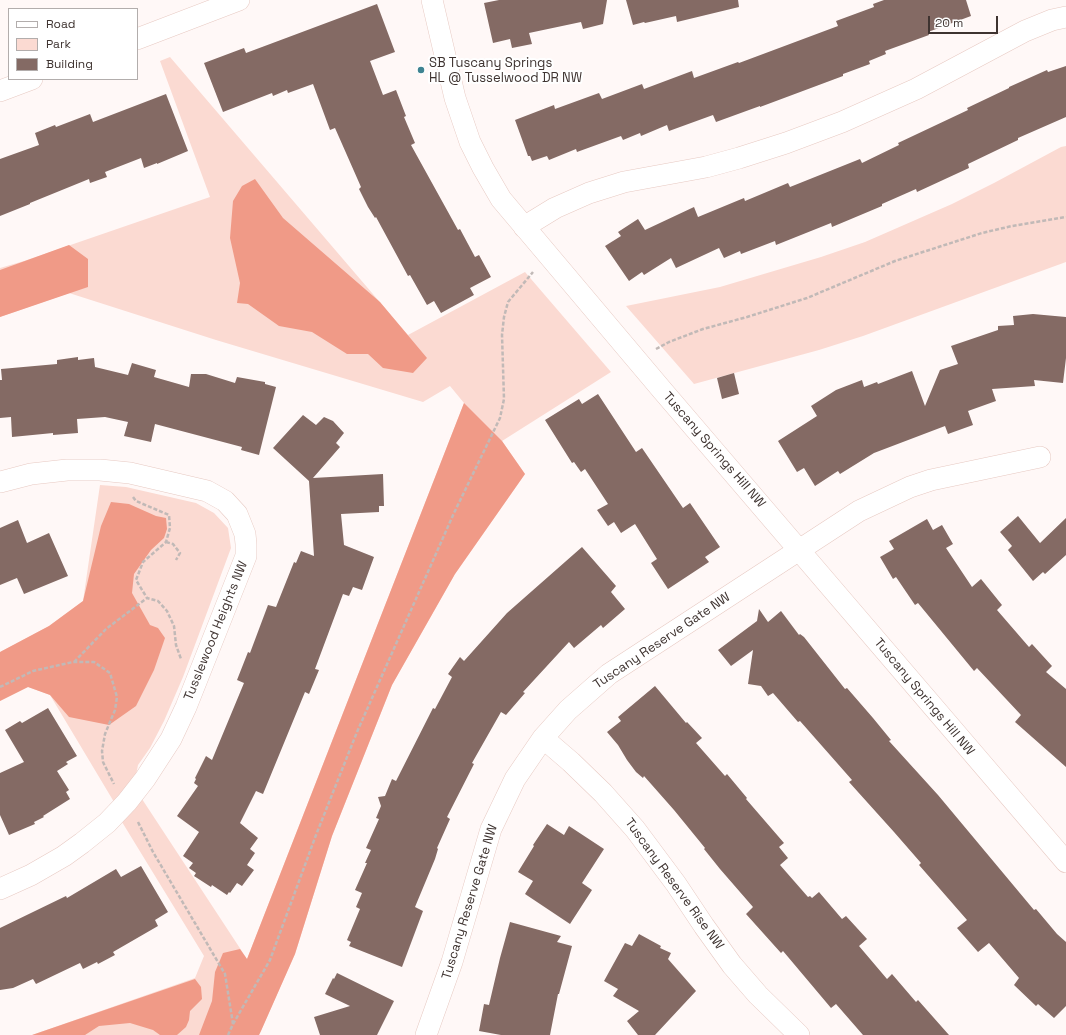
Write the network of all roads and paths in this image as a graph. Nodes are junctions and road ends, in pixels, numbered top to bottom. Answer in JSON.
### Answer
{"nodes":[{"id":1,"x":239,"y":0,"type":"edge"},
{"id":2,"x":432,"y":0,"type":"edge"},
{"id":3,"x":1066,"y":17,"type":"edge"},
{"id":4,"x":138,"y":39,"type":"edge"},
{"id":5,"x":29,"y":80,"type":"edge"},
{"id":6,"x":0,"y":91,"type":"edge"},
{"id":7,"x":1066,"y":217,"type":"edge"},
{"id":8,"x":524,"y":227,"type":"junction"},
{"id":9,"x":550,"y":257,"type":"junction"},
{"id":10,"x":636,"y":358,"type":"junction"},
{"id":11,"x":1040,"y":457,"type":"dead end"},
{"id":12,"x":130,"y":473,"type":"junction"},
{"id":13,"x":0,"y":482,"type":"edge"},
{"id":14,"x":166,"y":542,"type":"junction"},
{"id":15,"x":799,"y":550,"type":"junction"},
{"id":16,"x":176,"y":560,"type":"dead end"},
{"id":17,"x":147,"y":598,"type":"junction"},
{"id":18,"x":73,"y":662,"type":"junction"},
{"id":19,"x":199,"y":676,"type":"junction"},
{"id":20,"x":0,"y":687,"type":"edge"},
{"id":21,"x":543,"y":738,"type":"junction"},
{"id":22,"x":114,"y":784,"type":"dead end"},
{"id":23,"x":136,"y":818,"type":"dead end"},
{"id":24,"x":1066,"y":862,"type":"edge"},
{"id":25,"x":0,"y":889,"type":"edge"},
{"id":26,"x":233,"y":1024,"type":"junction"},
{"id":27,"x":228,"y":1035,"type":"edge"},
{"id":28,"x":426,"y":1035,"type":"edge"},
{"id":29,"x":799,"y":1035,"type":"edge"}],
"edges":[{"from":1,"to":4,"type":"street"},
{"from":2,"to":8,"type":"street","name":"Tuscany Springs Hill NW"},
{"from":3,"to":8,"type":"street"},
{"from":5,"to":6,"type":"street"},
{"from":7,"to":10,"type":"path"},
{"from":8,"to":9,"type":"street","name":"Tuscany Springs Hill NW"},
{"from":9,"to":10,"type":"street","name":"Tuscany Springs Hill NW"},
{"from":9,"to":26,"type":"path"},
{"from":10,"to":15,"type":"street","name":"Tuscany Springs Hill NW"},
{"from":11,"to":15,"type":"street","name":"Tuscany Reserve Gate NW"},
{"from":12,"to":13,"type":"street","name":"Tusslewood Heights NW"},
{"from":12,"to":14,"type":"path"},
{"from":12,"to":19,"type":"street","name":"Tusslewood Heights NW"},
{"from":14,"to":16,"type":"path"},
{"from":14,"to":17,"type":"path"},
{"from":15,"to":21,"type":"street","name":"Tuscany Reserve Gate NW"},
{"from":15,"to":24,"type":"street","name":"Tuscany Springs Hill NW"},
{"from":17,"to":18,"type":"path"},
{"from":17,"to":19,"type":"path"},
{"from":18,"to":20,"type":"path"},
{"from":18,"to":22,"type":"path"},
{"from":19,"to":25,"type":"street","name":"Tusslewood Heights NW"},
{"from":21,"to":28,"type":"street","name":"Tuscany Reserve Gate NW"},
{"from":21,"to":29,"type":"street","name":"Tuscany Reserve Rise NW"},
{"from":23,"to":26,"type":"path"},
{"from":26,"to":27,"type":"path"}]}
